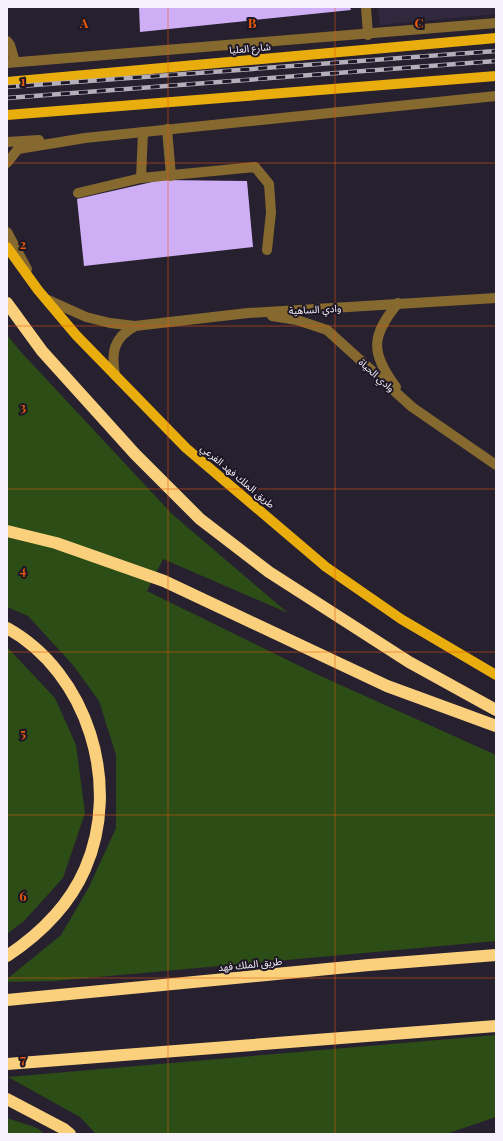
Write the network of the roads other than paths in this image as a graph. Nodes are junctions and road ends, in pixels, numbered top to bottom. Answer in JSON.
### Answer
{"nodes":[{"id":1,"x":366,"y":7,"type":"edge"},
{"id":2,"x":496,"y":23,"type":"edge"},
{"id":3,"x":368,"y":34,"type":"junction"},
{"id":4,"x":496,"y":38,"type":"edge"},
{"id":5,"x":7,"y":41,"type":"edge"},
{"id":6,"x":11,"y":63,"type":"edge"},
{"id":7,"x":496,"y":76,"type":"edge"},
{"id":8,"x":7,"y":82,"type":"edge"},
{"id":9,"x":496,"y":96,"type":"edge"},
{"id":10,"x":7,"y":115,"type":"edge"},
{"id":11,"x":167,"y":130,"type":"junction"},
{"id":12,"x":143,"y":132,"type":"junction"},
{"id":13,"x":85,"y":138,"type":"junction"},
{"id":14,"x":7,"y":142,"type":"edge"},
{"id":15,"x":7,"y":163,"type":"edge"},
{"id":16,"x":171,"y":176,"type":"junction"},
{"id":17,"x":141,"y":178,"type":"junction"},
{"id":18,"x":78,"y":193,"type":"dead end"},
{"id":19,"x":7,"y":232,"type":"edge"},
{"id":20,"x":7,"y":247,"type":"edge"},
{"id":21,"x":267,"y":250,"type":"dead end"},
{"id":22,"x":38,"y":290,"type":"junction"},
{"id":23,"x":496,"y":298,"type":"edge"},
{"id":24,"x":46,"y":299,"type":"junction"},
{"id":25,"x":7,"y":303,"type":"edge"},
{"id":26,"x":398,"y":303,"type":"junction"},
{"id":27,"x":248,"y":313,"type":"junction"},
{"id":28,"x":134,"y":326,"type":"junction"},
{"id":29,"x":115,"y":375,"type":"junction"},
{"id":30,"x":412,"y":407,"type":"junction"},
{"id":31,"x":496,"y":465,"type":"edge"},
{"id":32,"x":7,"y":531,"type":"edge"},
{"id":33,"x":7,"y":628,"type":"edge"},
{"id":34,"x":496,"y":675,"type":"edge"},
{"id":35,"x":496,"y":710,"type":"edge"},
{"id":36,"x":496,"y":726,"type":"edge"},
{"id":37,"x":496,"y":955,"type":"edge"},
{"id":38,"x":7,"y":956,"type":"edge"},
{"id":39,"x":7,"y":1000,"type":"edge"},
{"id":40,"x":496,"y":1026,"type":"edge"},
{"id":41,"x":7,"y":1064,"type":"edge"},
{"id":42,"x":7,"y":1099,"type":"edge"},
{"id":43,"x":70,"y":1134,"type":"edge"}],
"edges":[{"from":1,"to":3,"type":"street"},
{"from":2,"to":3,"type":"street"},
{"from":3,"to":6,"type":"street"},
{"from":4,"to":8,"type":"main road","name":"شارع العليا"},
{"from":5,"to":6,"type":"street"},
{"from":7,"to":10,"type":"main road"},
{"from":9,"to":11,"type":"street"},
{"from":11,"to":12,"type":"street"},
{"from":11,"to":16,"type":"street"},
{"from":12,"to":13,"type":"street"},
{"from":12,"to":17,"type":"street"},
{"from":13,"to":14,"type":"street"},
{"from":13,"to":15,"type":"street"},
{"from":16,"to":17,"type":"street"},
{"from":16,"to":21,"type":"street"},
{"from":17,"to":18,"type":"street"},
{"from":19,"to":22,"type":"street"},
{"from":20,"to":22,"type":"main road","name":"طريق الملك فهد الفرعي"},
{"from":22,"to":24,"type":"main road","name":"طريق الملك فهد الفرعي"},
{"from":23,"to":26,"type":"street","name":"وادي الساهية"},
{"from":24,"to":28,"type":"street","name":"وادي الساهية"},
{"from":24,"to":29,"type":"main road","name":"طريق الملك فهد الفرعي"},
{"from":25,"to":35,"type":"highway"},
{"from":26,"to":27,"type":"street","name":"وادي الساهية"},
{"from":26,"to":30,"type":"street"},
{"from":27,"to":28,"type":"street","name":"وادي الساهية"},
{"from":27,"to":30,"type":"street","name":"وادي الحياة"},
{"from":28,"to":29,"type":"street"},
{"from":29,"to":34,"type":"main road","name":"طريق الملك فهد الفرعي"},
{"from":30,"to":31,"type":"street","name":"وادي الحياة"},
{"from":32,"to":36,"type":"highway"},
{"from":33,"to":38,"type":"highway"},
{"from":37,"to":39,"type":"highway","name":"طريق الملك فهد"},
{"from":40,"to":41,"type":"highway"},
{"from":42,"to":43,"type":"highway"}]}
